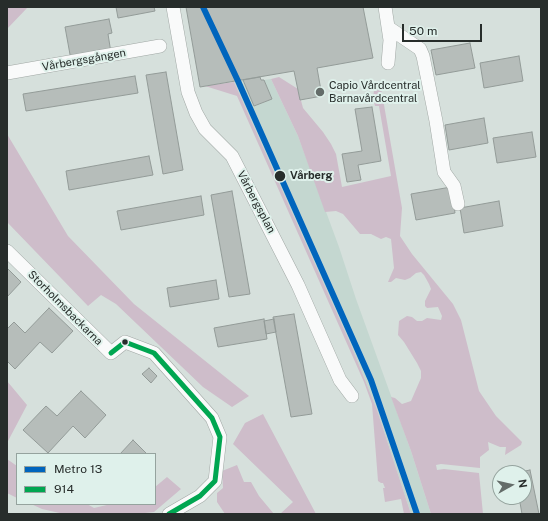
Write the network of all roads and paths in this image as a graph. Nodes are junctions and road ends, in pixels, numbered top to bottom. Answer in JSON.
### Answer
{"nodes":[{"id":1,"x":173,"y":7,"type":"edge"},
{"id":2,"x":385,"y":7,"type":"edge"},
{"id":3,"x":389,"y":28,"type":"junction"},
{"id":4,"x":160,"y":46,"type":"dead end"},
{"id":5,"x":388,"y":63,"type":"dead end"},
{"id":6,"x":7,"y":73,"type":"edge"},
{"id":7,"x":458,"y":204,"type":"dead end"},
{"id":8,"x":7,"y":251,"type":"edge"},
{"id":9,"x":352,"y":396,"type":"dead end"},
{"id":10,"x":169,"y":514,"type":"edge"}],
"edges":[{"from":1,"to":9,"type":"street","name":"Vårbergsplan"},
{"from":2,"to":3,"type":"street"},
{"from":3,"to":5,"type":"street"},
{"from":3,"to":7,"type":"street"},
{"from":4,"to":6,"type":"street","name":"Vårbergsgången"},
{"from":8,"to":10,"type":"street","name":"Storholmsbackarna"}]}
